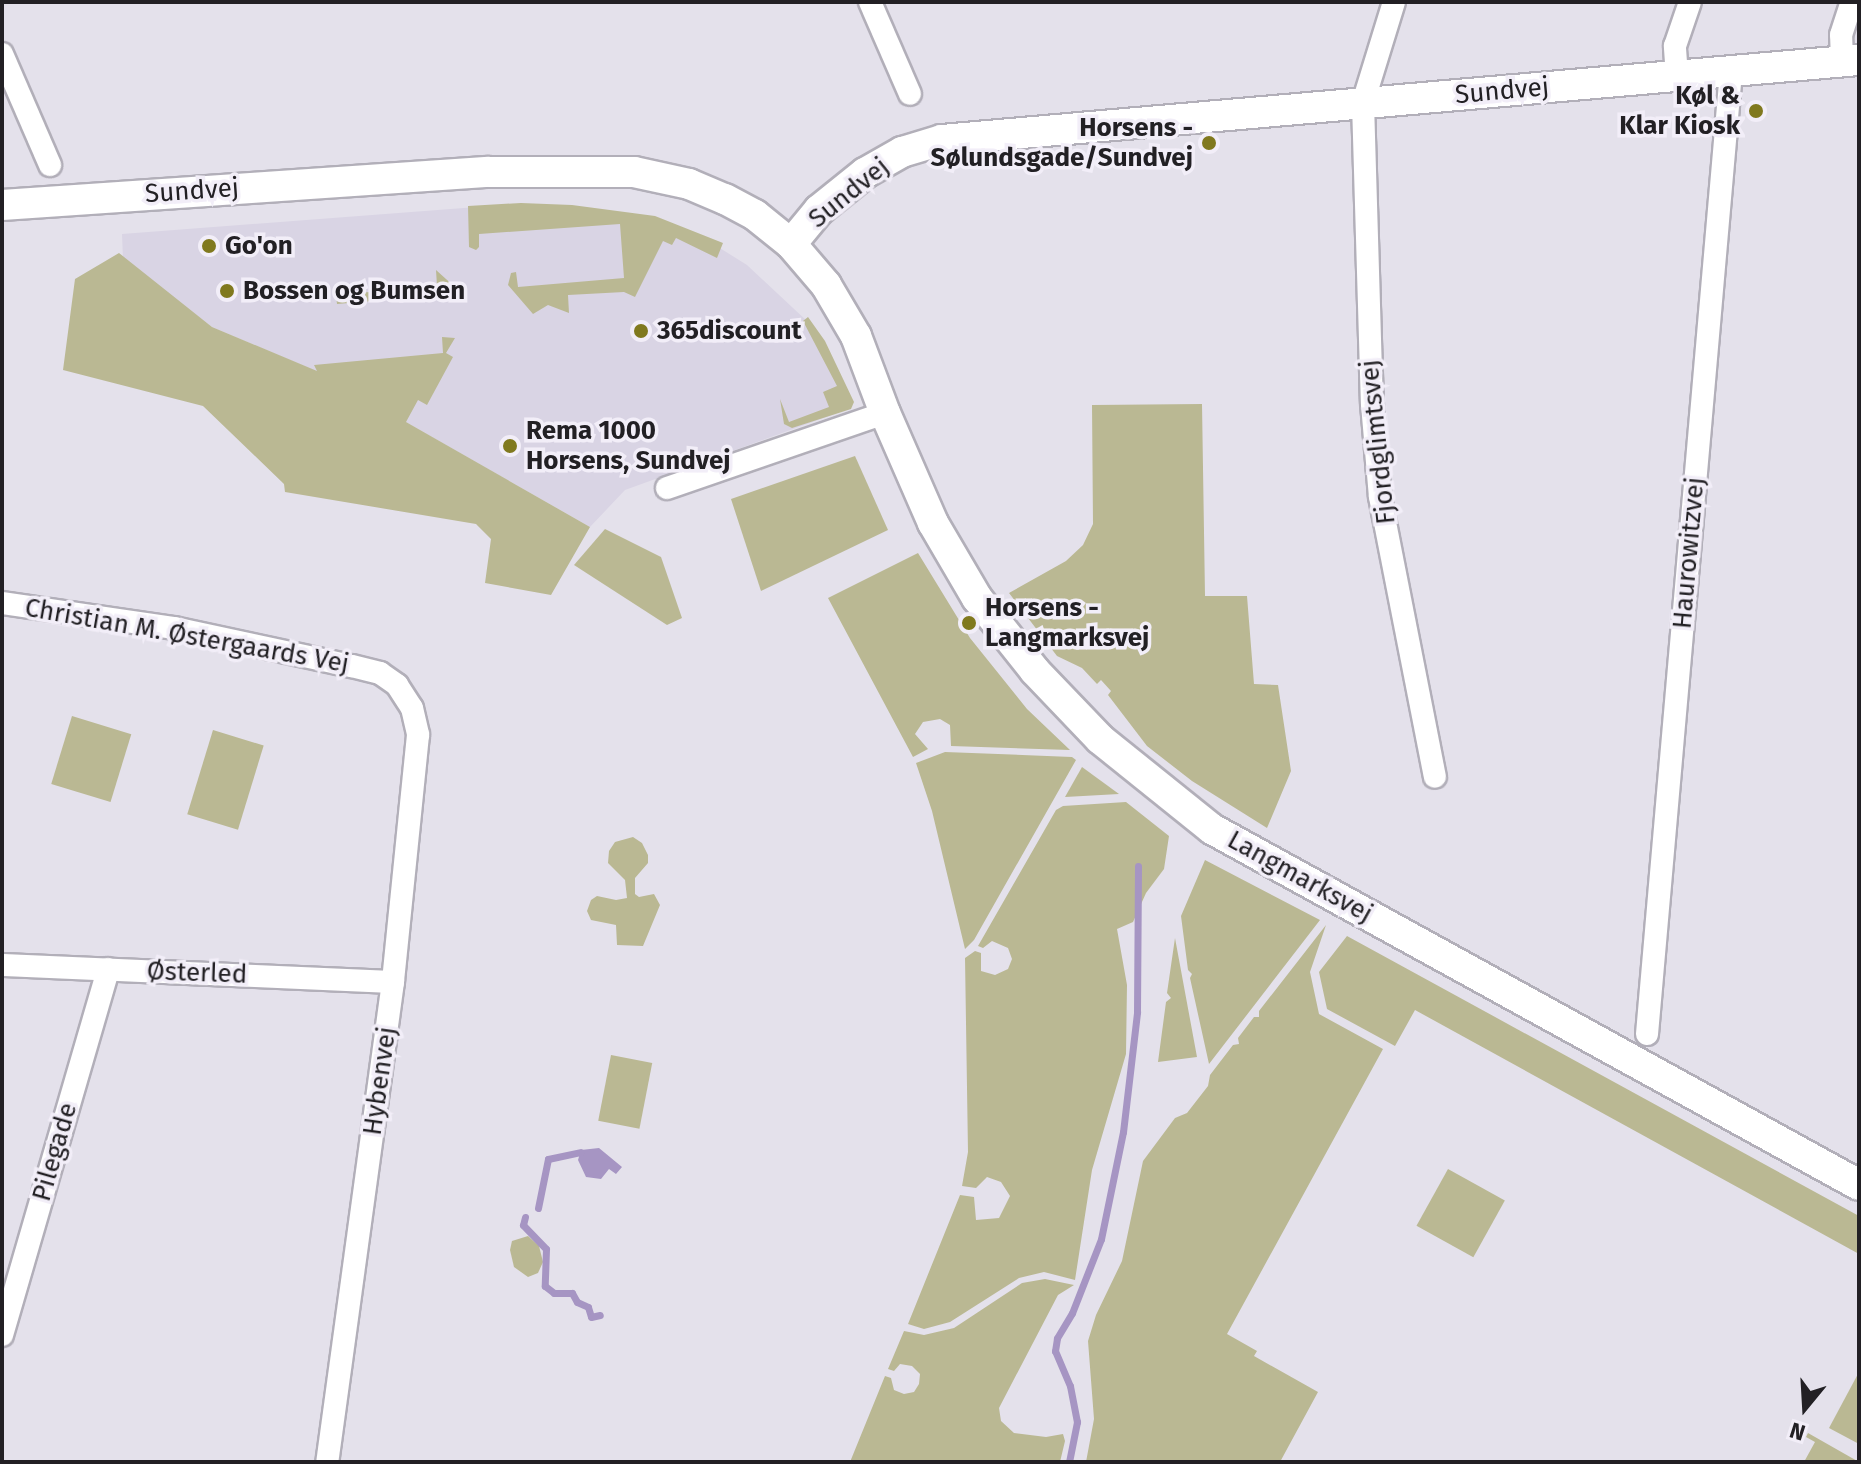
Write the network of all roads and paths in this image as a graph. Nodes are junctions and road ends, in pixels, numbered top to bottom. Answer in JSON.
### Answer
{"nodes":[{"id":1,"x":870,"y":2,"type":"edge"},
{"id":2,"x":1394,"y":2,"type":"edge"},
{"id":3,"x":1690,"y":2,"type":"edge"},
{"id":4,"x":1852,"y":2,"type":"edge"},
{"id":5,"x":2,"y":54,"type":"edge"},
{"id":6,"x":1850,"y":60,"type":"edge"},
{"id":7,"x":1731,"y":71,"type":"junction"},
{"id":8,"x":1677,"y":77,"type":"junction"},
{"id":9,"x":910,"y":94,"type":"dead end"},
{"id":10,"x":1363,"y":103,"type":"junction"},
{"id":11,"x":50,"y":165,"type":"dead end"},
{"id":12,"x":2,"y":205,"type":"edge"},
{"id":13,"x":791,"y":244,"type":"junction"},
{"id":14,"x":885,"y":413,"type":"junction"},
{"id":15,"x":667,"y":488,"type":"dead end"},
{"id":16,"x":2,"y":603,"type":"edge"},
{"id":17,"x":408,"y":699,"type":"joint"},
{"id":18,"x":1435,"y":777,"type":"dead end"},
{"id":19,"x":2,"y":965,"type":"edge"},
{"id":20,"x":108,"y":969,"type":"junction"},
{"id":21,"x":393,"y":982,"type":"junction"},
{"id":22,"x":1647,"y":1034,"type":"dead end"},
{"id":23,"x":1859,"y":1185,"type":"edge"},
{"id":24,"x":2,"y":1335,"type":"edge"},
{"id":25,"x":327,"y":1462,"type":"edge"}],
"edges":[{"from":1,"to":9,"type":"street"},
{"from":2,"to":10,"type":"street","name":"Fjordglimtsvej"},
{"from":3,"to":8,"type":"street"},
{"from":4,"to":6,"type":"street"},
{"from":5,"to":11,"type":"street"},
{"from":6,"to":7,"type":"main road","name":"Sundvej"},
{"from":7,"to":8,"type":"main road","name":"Sundvej"},
{"from":7,"to":22,"type":"street","name":"Haurowitzvej"},
{"from":8,"to":10,"type":"main road","name":"Sundvej"},
{"from":10,"to":13,"type":"main road","name":"Sundvej"},
{"from":10,"to":18,"type":"street","name":"Fjordglimtsvej"},
{"from":12,"to":13,"type":"main road","name":"Sundvej"},
{"from":13,"to":14,"type":"main road","name":"Langmarksvej"},
{"from":14,"to":15,"type":"street"},
{"from":14,"to":23,"type":"main road","name":"Langmarksvej"},
{"from":16,"to":17,"type":"street","name":"Christian M. Østergaards Vej"},
{"from":17,"to":21,"type":"street","name":"Hybenvej"},
{"from":19,"to":20,"type":"street","name":"Østerled"},
{"from":20,"to":21,"type":"street","name":"Østerled"},
{"from":20,"to":24,"type":"street","name":"Pilegade"},
{"from":21,"to":25,"type":"street","name":"Hybenvej"}]}
